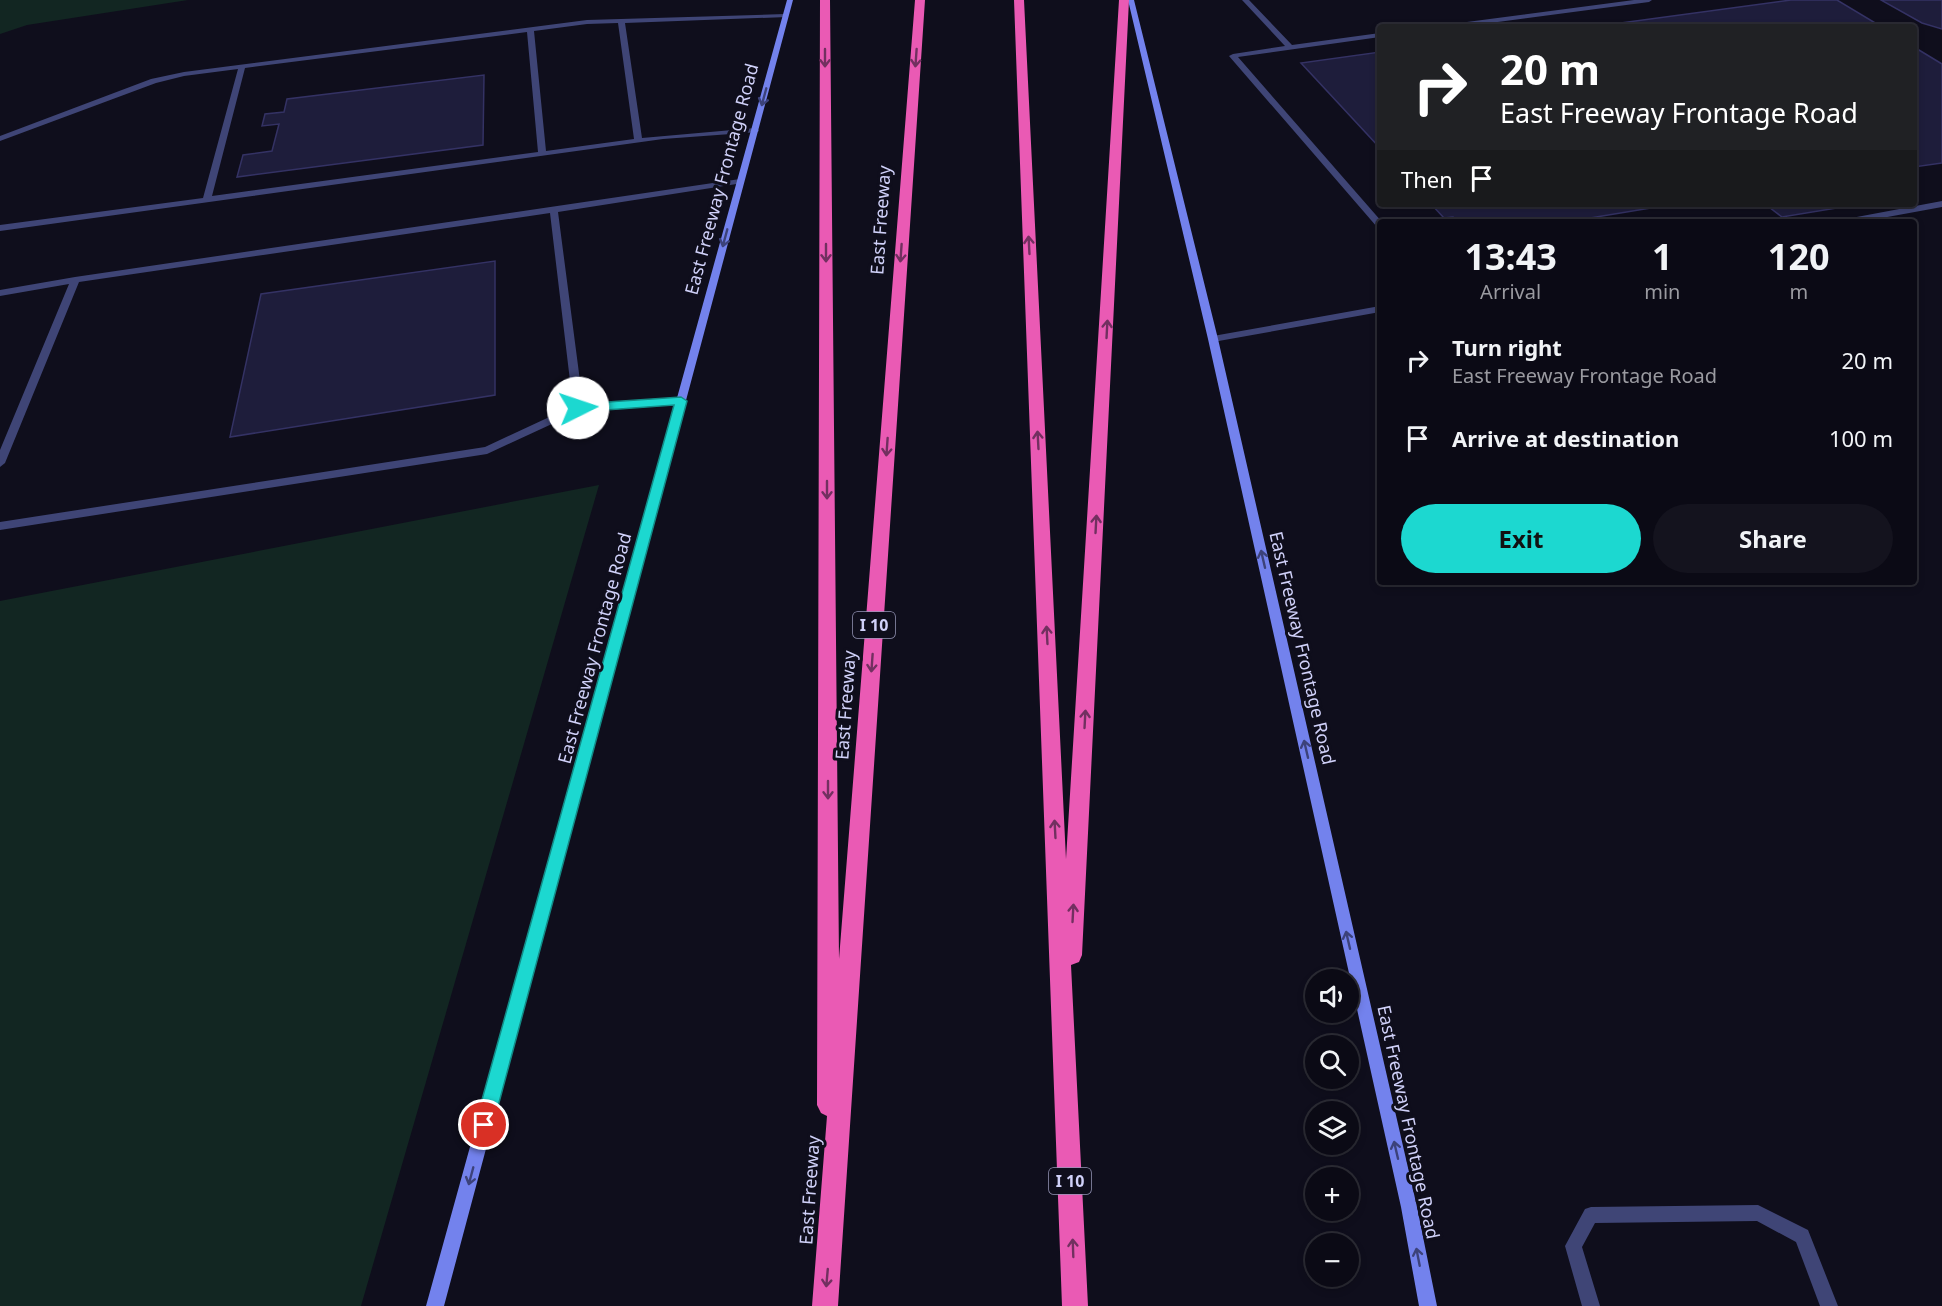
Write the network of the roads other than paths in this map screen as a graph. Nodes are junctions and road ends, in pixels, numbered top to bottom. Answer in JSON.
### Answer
{"nodes":[{"id":1,"x":790,"y":0,"type":"edge"},
{"id":2,"x":825,"y":0,"type":"edge"},
{"id":3,"x":920,"y":0,"type":"edge"},
{"id":4,"x":1019,"y":0,"type":"edge"},
{"id":5,"x":1124,"y":0,"type":"edge"},
{"id":6,"x":1131,"y":0,"type":"edge"},
{"id":7,"x":1245,"y":0,"type":"edge"},
{"id":8,"x":1649,"y":0,"type":"edge"},
{"id":9,"x":785,"y":16,"type":"junction"},
{"id":10,"x":621,"y":21,"type":"junction"},
{"id":11,"x":1467,"y":24,"type":"edge"},
{"id":12,"x":530,"y":29,"type":"junction"},
{"id":13,"x":1377,"y":35,"type":"edge"},
{"id":14,"x":1290,"y":47,"type":"junction"},
{"id":15,"x":242,"y":66,"type":"junction"},
{"id":16,"x":755,"y":130,"type":"junction"},
{"id":17,"x":0,"y":139,"type":"edge"},
{"id":18,"x":638,"y":140,"type":"junction"},
{"id":19,"x":542,"y":153,"type":"junction"},
{"id":20,"x":740,"y":181,"type":"junction"},
{"id":21,"x":207,"y":200,"type":"junction"},
{"id":22,"x":1942,"y":204,"type":"edge"},
{"id":23,"x":554,"y":210,"type":"junction"},
{"id":24,"x":1862,"y":219,"type":"edge"},
{"id":25,"x":1377,"y":222,"type":"edge"},
{"id":26,"x":0,"y":228,"type":"edge"},
{"id":27,"x":75,"y":280,"type":"junction"},
{"id":28,"x":0,"y":293,"type":"edge"},
{"id":29,"x":1377,"y":310,"type":"edge"},
{"id":30,"x":1213,"y":339,"type":"junction"},
{"id":31,"x":681,"y":401,"type":"junction"},
{"id":32,"x":578,"y":408,"type":"junction"},
{"id":33,"x":0,"y":463,"type":"edge"},
{"id":34,"x":0,"y":526,"type":"edge"},
{"id":35,"x":1065,"y":1056,"type":"junction"},
{"id":36,"x":829,"y":1250,"type":"junction"},
{"id":37,"x":435,"y":1306,"type":"edge"},
{"id":38,"x":825,"y":1306,"type":"edge"},
{"id":39,"x":1075,"y":1306,"type":"edge"},
{"id":40,"x":1428,"y":1306,"type":"edge"},
{"id":41,"x":1591,"y":1306,"type":"edge"},
{"id":42,"x":1829,"y":1306,"type":"edge"}],
"edges":[{"from":1,"to":9,"type":"main road","name":"East Freeway Frontage Road"},
{"from":2,"to":36,"type":"highway","one_way":true},
{"from":3,"to":36,"type":"highway","name":"East Freeway","number":"I 10","one_way":true},
{"from":35,"to":4,"type":"highway","number":"I 10","one_way":true},
{"from":35,"to":5,"type":"highway","one_way":true},
{"from":6,"to":30,"type":"main road","name":"East Freeway Frontage Road"},
{"from":7,"to":14,"type":"lane"},
{"from":8,"to":11,"type":"lane"},
{"from":9,"to":10,"type":"lane"},
{"from":9,"to":16,"type":"main road","name":"East Freeway Frontage Road","one_way":true},
{"from":10,"to":12,"type":"lane"},
{"from":10,"to":18,"type":"lane"},
{"from":12,"to":15,"type":"lane"},
{"from":12,"to":19,"type":"lane"},
{"from":13,"to":14,"type":"lane"},
{"from":14,"to":25,"type":"lane"},
{"from":15,"to":17,"type":"lane"},
{"from":15,"to":21,"type":"lane"},
{"from":16,"to":18,"type":"lane"},
{"from":16,"to":20,"type":"main road","name":"East Freeway Frontage Road"},
{"from":18,"to":19,"type":"lane"},
{"from":19,"to":21,"type":"lane"},
{"from":20,"to":23,"type":"lane"},
{"from":20,"to":31,"type":"main road","name":"East Freeway Frontage Road","one_way":true},
{"from":21,"to":26,"type":"lane"},
{"from":22,"to":24,"type":"lane"},
{"from":23,"to":27,"type":"lane"},
{"from":23,"to":32,"type":"lane"},
{"from":27,"to":28,"type":"lane"},
{"from":27,"to":33,"type":"lane"},
{"from":29,"to":30,"type":"lane"},
{"from":40,"to":30,"type":"main road","name":"East Freeway Frontage Road","one_way":true},
{"from":31,"to":32,"type":"lane"},
{"from":31,"to":37,"type":"main road","name":"East Freeway Frontage Road","one_way":true},
{"from":32,"to":34,"type":"lane"},
{"from":39,"to":35,"type":"highway","number":"I 10","one_way":true},
{"from":36,"to":38,"type":"highway","name":"East Freeway","number":"I 10","one_way":true},
{"from":41,"to":42,"type":"lane"}]}
